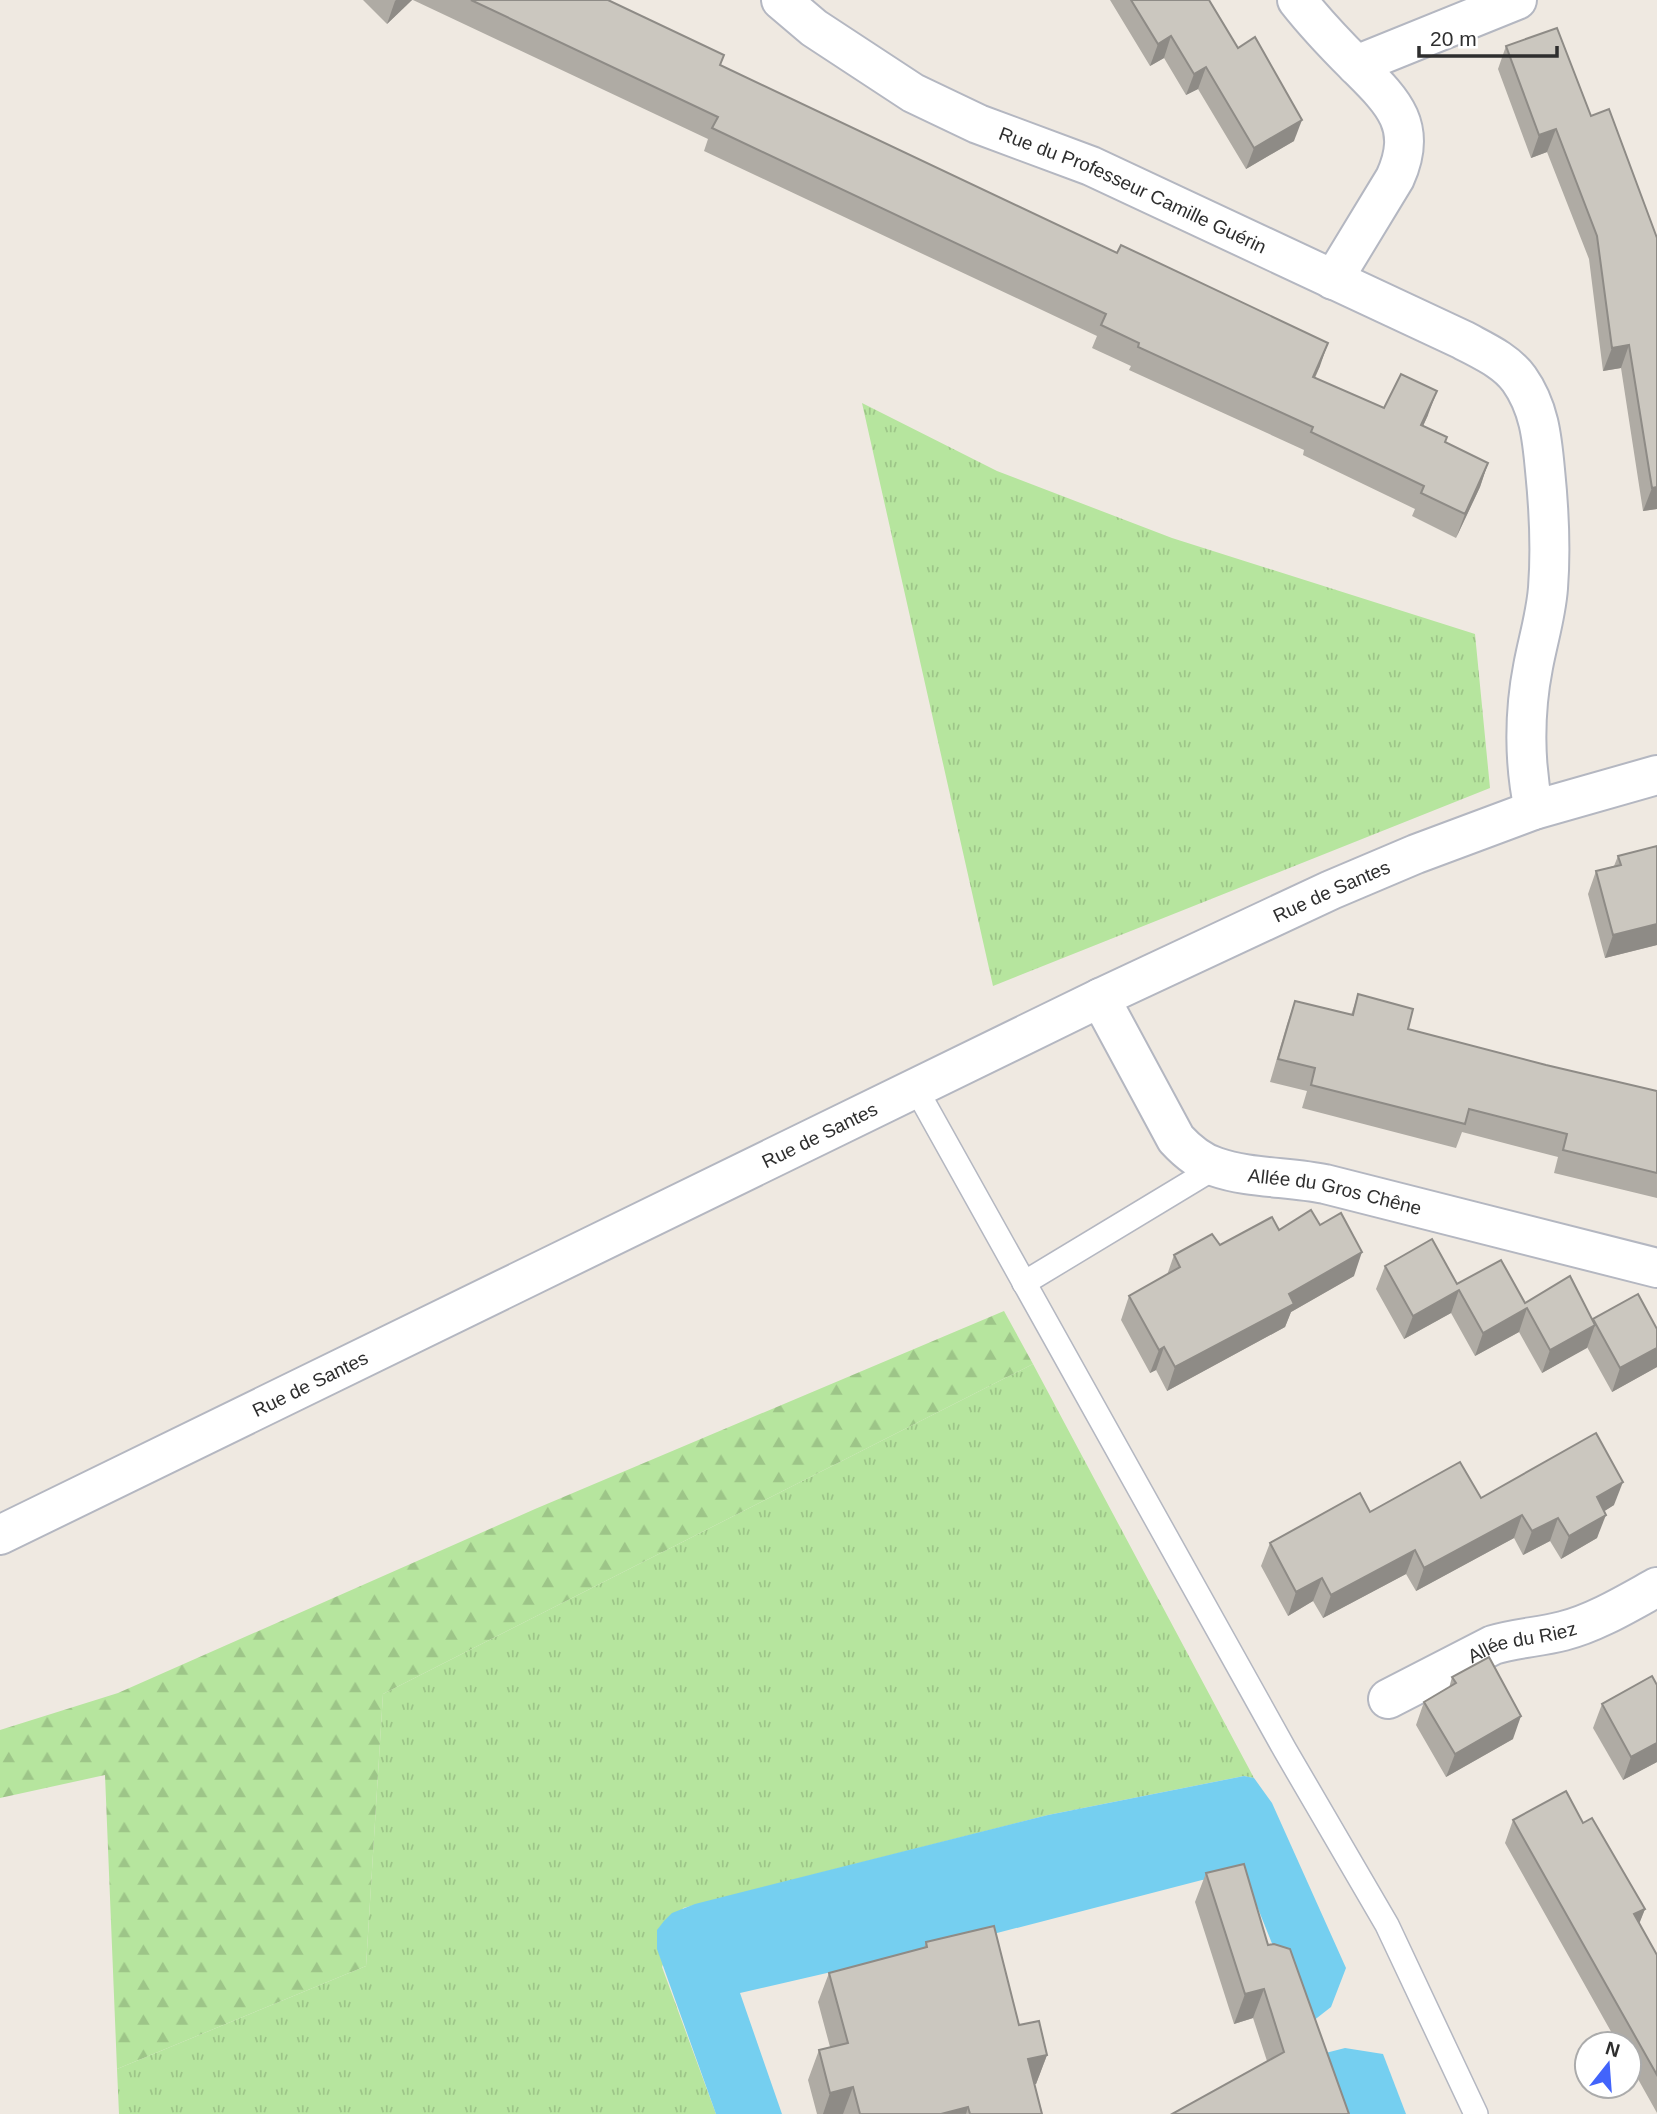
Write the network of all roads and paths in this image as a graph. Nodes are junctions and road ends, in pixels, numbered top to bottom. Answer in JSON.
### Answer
{"nodes":[{"id":1,"x":781,"y":0,"type":"edge"},
{"id":2,"x":1297,"y":0,"type":"edge"},
{"id":3,"x":1517,"y":0,"type":"edge"},
{"id":4,"x":1356,"y":65,"type":"junction"},
{"id":5,"x":1333,"y":280,"type":"junction"},
{"id":6,"x":1657,"y":775,"type":"edge"},
{"id":7,"x":1534,"y":810,"type":"junction"},
{"id":8,"x":1100,"y":998,"type":"junction"},
{"id":9,"x":915,"y":1087,"type":"junction"},
{"id":10,"x":1216,"y":1167,"type":"junction"},
{"id":11,"x":1657,"y":1268,"type":"edge"},
{"id":12,"x":1024,"y":1283,"type":"junction"},
{"id":13,"x":0,"y":1535,"type":"edge"},
{"id":14,"x":1654,"y":1596,"type":"edge"},
{"id":15,"x":1388,"y":1699,"type":"dead end"},
{"id":16,"x":1476,"y":2114,"type":"edge"}],
"edges":[{"from":1,"to":5,"type":"street","name":"Rue du Professeur Camille Guérin"},
{"from":2,"to":4,"type":"street"},
{"from":3,"to":4,"type":"street"},
{"from":4,"to":5,"type":"street"},
{"from":5,"to":7,"type":"street","name":"Rue du Professeur Camille Guérin"},
{"from":6,"to":7,"type":"street","name":"Rue de Santes"},
{"from":7,"to":8,"type":"street","name":"Rue de Santes"},
{"from":8,"to":9,"type":"street","name":"Rue de Santes"},
{"from":8,"to":10,"type":"street","name":"Allée du Gros Chêne"},
{"from":9,"to":12,"type":"lane"},
{"from":9,"to":13,"type":"street","name":"Rue de Santes"},
{"from":10,"to":11,"type":"street","name":"Allée du Gros Chêne"},
{"from":10,"to":12,"type":"lane"},
{"from":12,"to":16,"type":"lane"},
{"from":14,"to":15,"type":"street","name":"Allée du Riez"}]}
